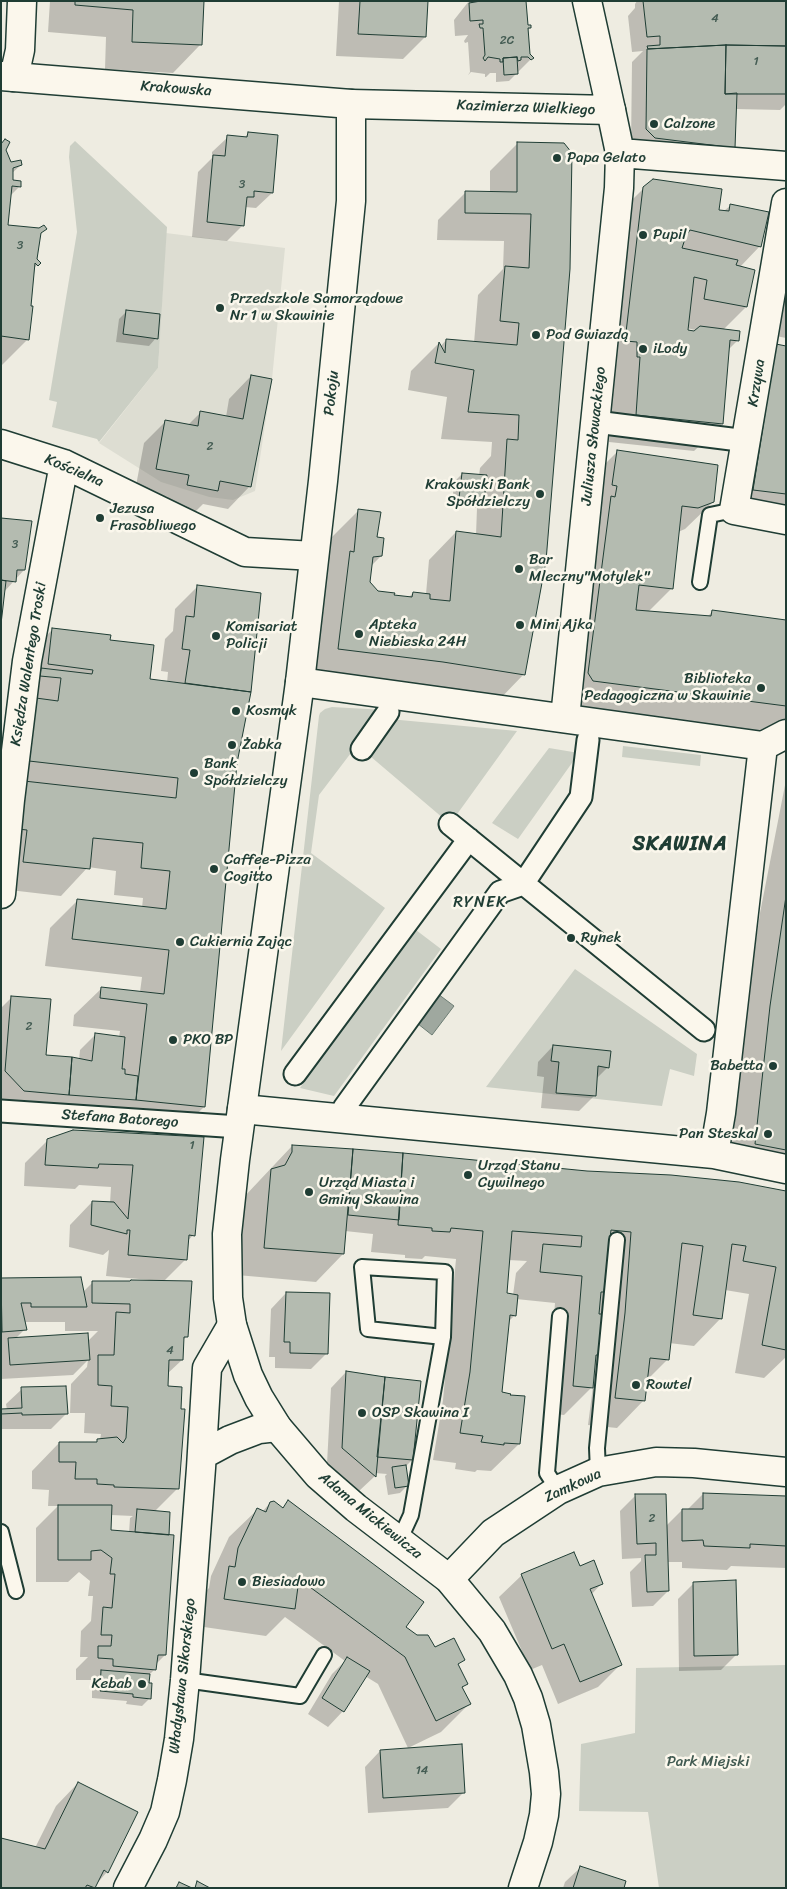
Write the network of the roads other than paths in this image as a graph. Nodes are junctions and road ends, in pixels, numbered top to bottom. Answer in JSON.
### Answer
{"nodes":[{"id":1,"x":22,"y":1,"type":"edge"},
{"id":2,"x":587,"y":1,"type":"edge"},
{"id":3,"x":8,"y":76,"type":"edge"},
{"id":4,"x":351,"y":104,"type":"junction"},
{"id":5,"x":612,"y":110,"type":"junction"},
{"id":6,"x":620,"y":153,"type":"junction"},
{"id":7,"x":786,"y":166,"type":"edge"},
{"id":8,"x":786,"y":203,"type":"edge"},
{"id":9,"x":596,"y":422,"type":"junction"},
{"id":10,"x":747,"y":441,"type":"junction"},
{"id":11,"x":1,"y":444,"type":"edge"},
{"id":12,"x":64,"y":464,"type":"junction"},
{"id":13,"x":734,"y":510,"type":"junction"},
{"id":14,"x":786,"y":520,"type":"edge"},
{"id":15,"x":314,"y":556,"type":"junction"},
{"id":16,"x":700,"y":582,"type":"dead end"},
{"id":17,"x":300,"y":682,"type":"junction"},
{"id":18,"x":388,"y":712,"type":"dead end"},
{"id":19,"x":565,"y":718,"type":"junction"},
{"id":20,"x":588,"y":740,"type":"dead end"},
{"id":21,"x":774,"y":740,"type":"edge"},
{"id":22,"x":362,"y":749,"type":"dead end"},
{"id":23,"x":450,"y":824,"type":"dead end"},
{"id":24,"x":469,"y":839,"type":"junction"},
{"id":25,"x":523,"y":884,"type":"junction"},
{"id":26,"x":1,"y":894,"type":"edge"},
{"id":27,"x":704,"y":1030,"type":"dead end"},
{"id":28,"x":295,"y":1074,"type":"dead end"},
{"id":29,"x":344,"y":1108,"type":"dead end"},
{"id":30,"x":1,"y":1111,"type":"edge"},
{"id":31,"x":241,"y":1118,"type":"junction"},
{"id":32,"x":714,"y":1154,"type":"junction"},
{"id":33,"x":786,"y":1169,"type":"edge"},
{"id":34,"x":617,"y":1240,"type":"dead end"},
{"id":35,"x":560,"y":1316,"type":"dead end"},
{"id":36,"x":232,"y":1325,"type":"junction"},
{"id":37,"x":443,"y":1337,"type":"junction"},
{"id":38,"x":277,"y":1427,"type":"junction"},
{"id":39,"x":202,"y":1456,"type":"junction"},
{"id":40,"x":598,"y":1472,"type":"junction"},
{"id":41,"x":786,"y":1472,"type":"edge"},
{"id":42,"x":558,"y":1490,"type":"junction"},
{"id":43,"x":1,"y":1532,"type":"edge"},
{"id":44,"x":399,"y":1541,"type":"junction"},
{"id":45,"x":449,"y":1579,"type":"junction"},
{"id":46,"x":16,"y":1590,"type":"dead end"},
{"id":47,"x":324,"y":1655,"type":"dead end"},
{"id":48,"x":185,"y":1680,"type":"junction"},
{"id":49,"x":128,"y":1888,"type":"edge"},
{"id":50,"x":522,"y":1888,"type":"edge"}],
"edges":[{"from":1,"to":3,"type":"street"},
{"from":2,"to":5,"type":"street"},
{"from":3,"to":4,"type":"street","name":"Krakowska"},
{"from":4,"to":5,"type":"street","name":"Kazimierza Wielkiego"},
{"from":4,"to":15,"type":"street","name":"Pokoju"},
{"from":5,"to":6,"type":"street","name":"Kazimierza Wielkiego"},
{"from":6,"to":7,"type":"street"},
{"from":6,"to":9,"type":"street","name":"Juliusza Słowackiego"},
{"from":8,"to":10,"type":"street","name":"Krzywa"},
{"from":9,"to":10,"type":"street"},
{"from":9,"to":19,"type":"street","name":"Juliusza Słowackiego"},
{"from":10,"to":13,"type":"street","name":"Krzywa"},
{"from":11,"to":12,"type":"street","name":"Kościelna"},
{"from":12,"to":15,"type":"street","name":"Kościelna"},
{"from":12,"to":26,"type":"street","name":"Księdza Walentego Troski"},
{"from":13,"to":14,"type":"street"},
{"from":13,"to":16,"type":"lane"},
{"from":15,"to":17,"type":"street","name":"Pokoju"},
{"from":17,"to":19,"type":"street"},
{"from":17,"to":31,"type":"street"},
{"from":18,"to":22,"type":"street"},
{"from":19,"to":21,"type":"street"},
{"from":20,"to":25,"type":"street"},
{"from":21,"to":32,"type":"street"},
{"from":23,"to":24,"type":"street"},
{"from":24,"to":25,"type":"street"},
{"from":24,"to":28,"type":"street"},
{"from":25,"to":27,"type":"street"},
{"from":25,"to":29,"type":"street"},
{"from":30,"to":31,"type":"street","name":"Stefana Batorego"},
{"from":31,"to":32,"type":"street"},
{"from":31,"to":36,"type":"street","name":"Adama Mickiewicza"},
{"from":32,"to":33,"type":"street"},
{"from":34,"to":40,"type":"lane"},
{"from":35,"to":42,"type":"lane"},
{"from":36,"to":38,"type":"street","name":"Adama Mickiewicza"},
{"from":36,"to":39,"type":"street","name":"Władysława Sikorskiego"},
{"from":37,"to":37,"type":"lane"},
{"from":37,"to":44,"type":"lane"},
{"from":38,"to":39,"type":"street"},
{"from":38,"to":44,"type":"street","name":"Adama Mickiewicza"},
{"from":39,"to":48,"type":"street","name":"Władysława Sikorskiego"},
{"from":40,"to":41,"type":"street","name":"Zamkowa"},
{"from":40,"to":42,"type":"street","name":"Zamkowa"},
{"from":42,"to":45,"type":"street","name":"Zamkowa"},
{"from":43,"to":46,"type":"lane"},
{"from":44,"to":45,"type":"street","name":"Adama Mickiewicza"},
{"from":45,"to":50,"type":"street","name":"Adama Mickiewicza"},
{"from":47,"to":48,"type":"lane"},
{"from":48,"to":49,"type":"street","name":"Władysława Sikorskiego"}]}
